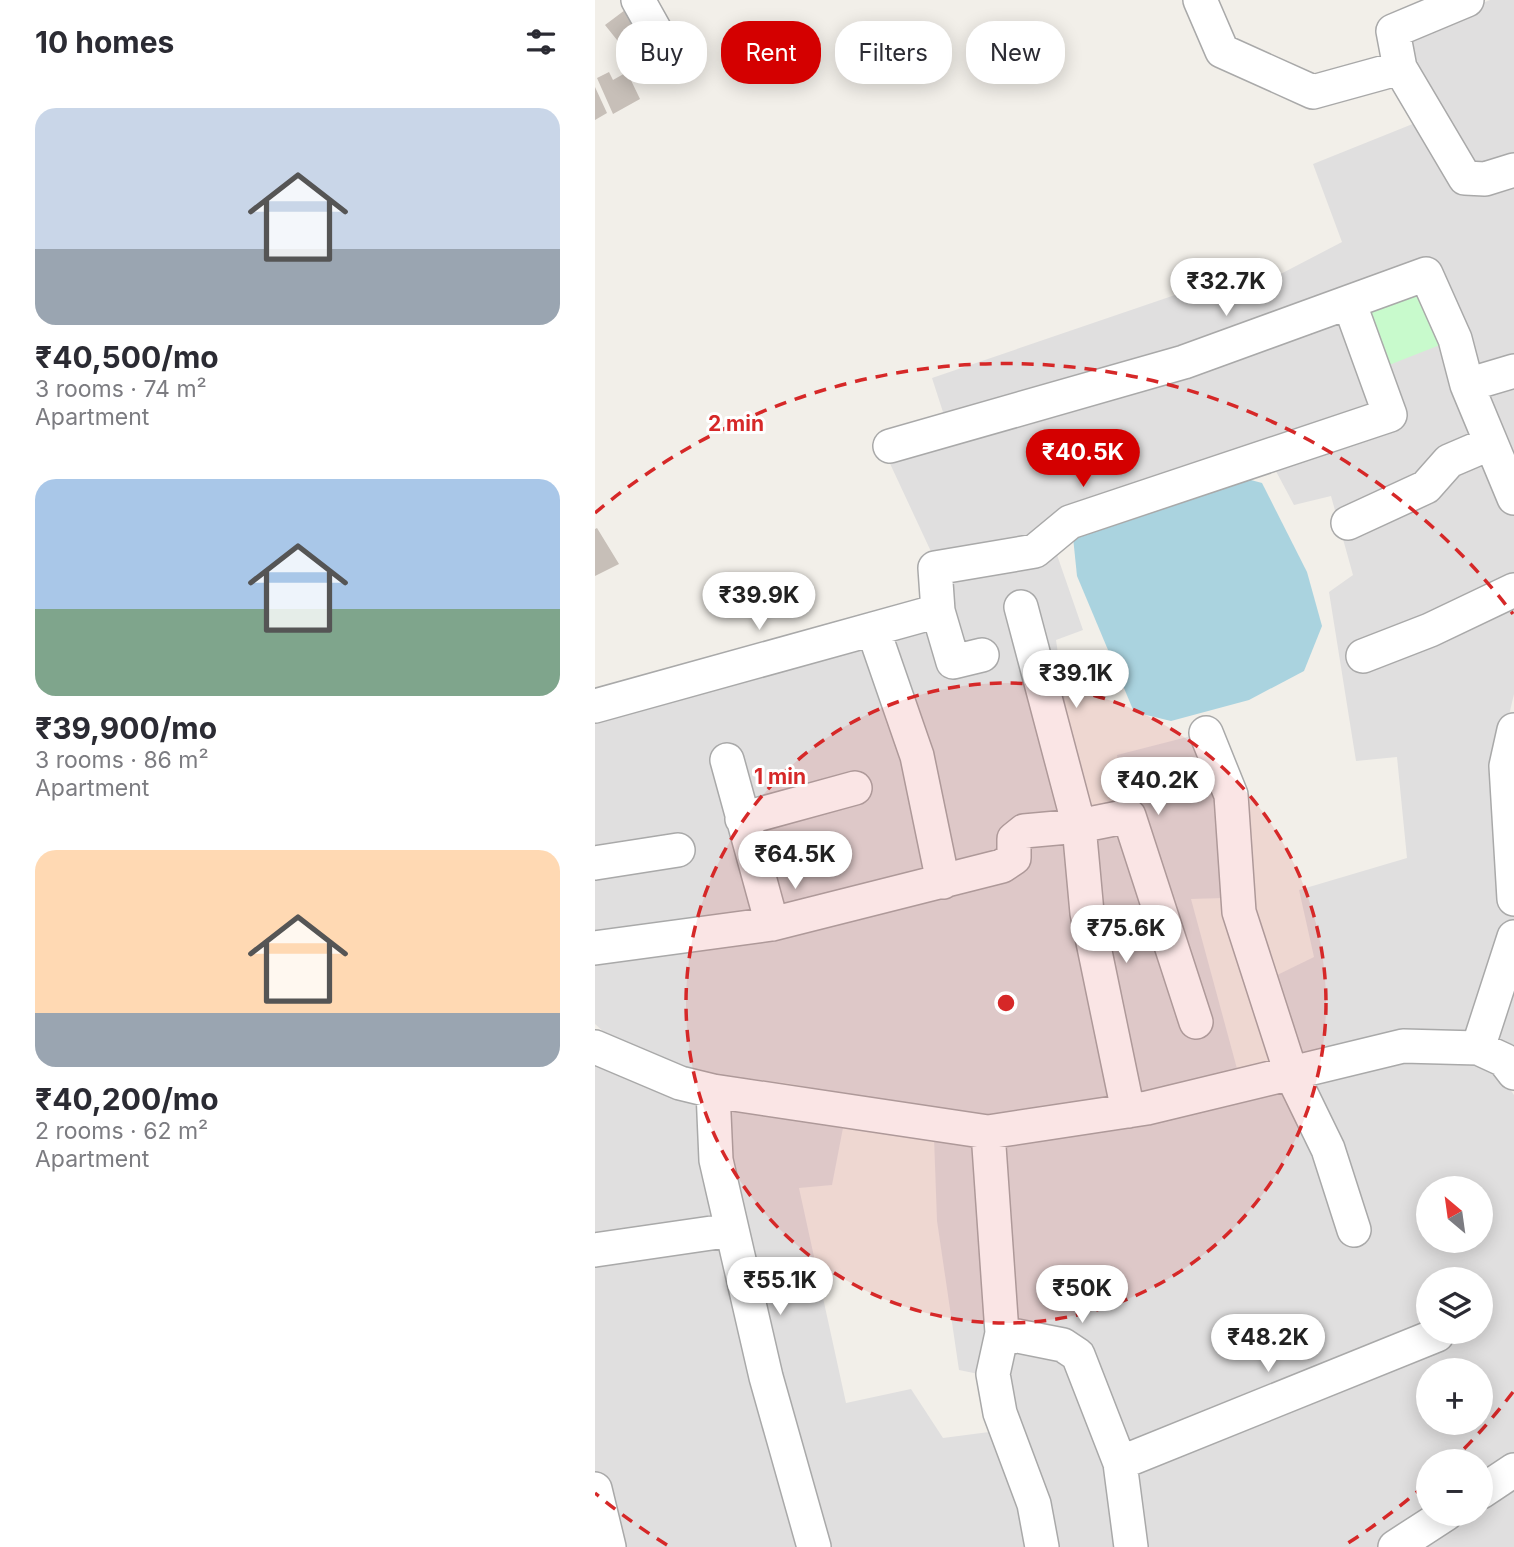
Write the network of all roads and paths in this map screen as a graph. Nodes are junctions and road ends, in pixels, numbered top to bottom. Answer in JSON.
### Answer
{"nodes":[{"id":1,"x":638,"y":0,"type":"edge"},
{"id":2,"x":1200,"y":0,"type":"edge"},
{"id":3,"x":1467,"y":0,"type":"edge"},
{"id":4,"x":650,"y":21,"type":"edge"},
{"id":5,"x":1400,"y":68,"type":"junction"},
{"id":6,"x":1514,"y":170,"type":"edge"},
{"id":7,"x":1349,"y":302,"type":"junction"},
{"id":8,"x":1514,"y":371,"type":"edge"},
{"id":9,"x":1467,"y":385,"type":"junction"},
{"id":10,"x":1491,"y":443,"type":"junction"},
{"id":11,"x":890,"y":446,"type":"dead end"},
{"id":12,"x":1514,"y":498,"type":"edge"},
{"id":13,"x":1348,"y":523,"type":"dead end"},
{"id":14,"x":1514,"y":590,"type":"edge"},
{"id":15,"x":1021,"y":607,"type":"dead end"},
{"id":16,"x":939,"y":611,"type":"junction"},
{"id":17,"x":873,"y":629,"type":"junction"},
{"id":18,"x":982,"y":655,"type":"dead end"},
{"id":19,"x":1363,"y":656,"type":"dead end"},
{"id":20,"x":595,"y":706,"type":"edge"},
{"id":21,"x":1514,"y":730,"type":"edge"},
{"id":22,"x":1206,"y":733,"type":"dead end"},
{"id":23,"x":727,"y":760,"type":"dead end"},
{"id":24,"x":855,"y":788,"type":"dead end"},
{"id":25,"x":743,"y":819,"type":"junction"},
{"id":26,"x":1079,"y":826,"type":"junction"},
{"id":27,"x":678,"y":850,"type":"dead end"},
{"id":28,"x":595,"y":863,"type":"edge"},
{"id":29,"x":943,"y":882,"type":"junction"},
{"id":30,"x":1514,"y":899,"type":"edge"},
{"id":31,"x":772,"y":924,"type":"junction"},
{"id":32,"x":1514,"y":937,"type":"edge"},
{"id":33,"x":595,"y":948,"type":"edge"},
{"id":34,"x":1196,"y":1022,"type":"dead end"},
{"id":35,"x":595,"y":1048,"type":"edge"},
{"id":36,"x":1478,"y":1048,"type":"junction"},
{"id":37,"x":1291,"y":1073,"type":"junction"},
{"id":38,"x":1514,"y":1073,"type":"edge"},
{"id":39,"x":713,"y":1091,"type":"junction"},
{"id":40,"x":1128,"y":1111,"type":"junction"},
{"id":41,"x":988,"y":1132,"type":"junction"},
{"id":42,"x":732,"y":1230,"type":"junction"},
{"id":43,"x":1354,"y":1230,"type":"dead end"},
{"id":44,"x":595,"y":1250,"type":"edge"},
{"id":45,"x":1002,"y":1333,"type":"junction"},
{"id":46,"x":1416,"y":1343,"type":"edge"},
{"id":47,"x":1120,"y":1463,"type":"junction"},
{"id":48,"x":1514,"y":1470,"type":"edge"},
{"id":49,"x":1493,"y":1484,"type":"edge"},
{"id":50,"x":595,"y":1489,"type":"edge"},
{"id":51,"x":1428,"y":1526,"type":"edge"},
{"id":52,"x":609,"y":1547,"type":"edge"},
{"id":53,"x":814,"y":1547,"type":"edge"},
{"id":54,"x":1042,"y":1547,"type":"edge"},
{"id":55,"x":1131,"y":1547,"type":"edge"},
{"id":56,"x":1395,"y":1547,"type":"edge"}],
"edges":[{"from":1,"to":4,"type":"street"},
{"from":2,"to":5,"type":"street"},
{"from":3,"to":5,"type":"street"},
{"from":5,"to":6,"type":"street"},
{"from":7,"to":9,"type":"street"},
{"from":7,"to":11,"type":"street"},
{"from":7,"to":16,"type":"street"},
{"from":8,"to":9,"type":"street"},
{"from":9,"to":10,"type":"street"},
{"from":10,"to":12,"type":"street"},
{"from":10,"to":13,"type":"street"},
{"from":14,"to":19,"type":"street"},
{"from":15,"to":26,"type":"street"},
{"from":16,"to":17,"type":"street"},
{"from":16,"to":18,"type":"street"},
{"from":17,"to":20,"type":"street"},
{"from":17,"to":29,"type":"street"},
{"from":21,"to":30,"type":"street"},
{"from":22,"to":37,"type":"street"},
{"from":23,"to":25,"type":"street"},
{"from":24,"to":25,"type":"street"},
{"from":25,"to":31,"type":"street"},
{"from":26,"to":29,"type":"street"},
{"from":26,"to":34,"type":"street"},
{"from":26,"to":40,"type":"street"},
{"from":27,"to":28,"type":"street"},
{"from":29,"to":31,"type":"street"},
{"from":31,"to":33,"type":"street"},
{"from":32,"to":36,"type":"street"},
{"from":35,"to":39,"type":"street"},
{"from":36,"to":37,"type":"street"},
{"from":36,"to":38,"type":"street"},
{"from":37,"to":40,"type":"street"},
{"from":37,"to":43,"type":"street"},
{"from":39,"to":41,"type":"street"},
{"from":39,"to":42,"type":"street"},
{"from":40,"to":41,"type":"street"},
{"from":41,"to":45,"type":"street"},
{"from":42,"to":44,"type":"street"},
{"from":42,"to":53,"type":"street"},
{"from":45,"to":47,"type":"street"},
{"from":45,"to":54,"type":"street"},
{"from":46,"to":47,"type":"street"},
{"from":47,"to":55,"type":"street"},
{"from":48,"to":49,"type":"street"},
{"from":50,"to":52,"type":"street"},
{"from":51,"to":56,"type":"street"}]}
